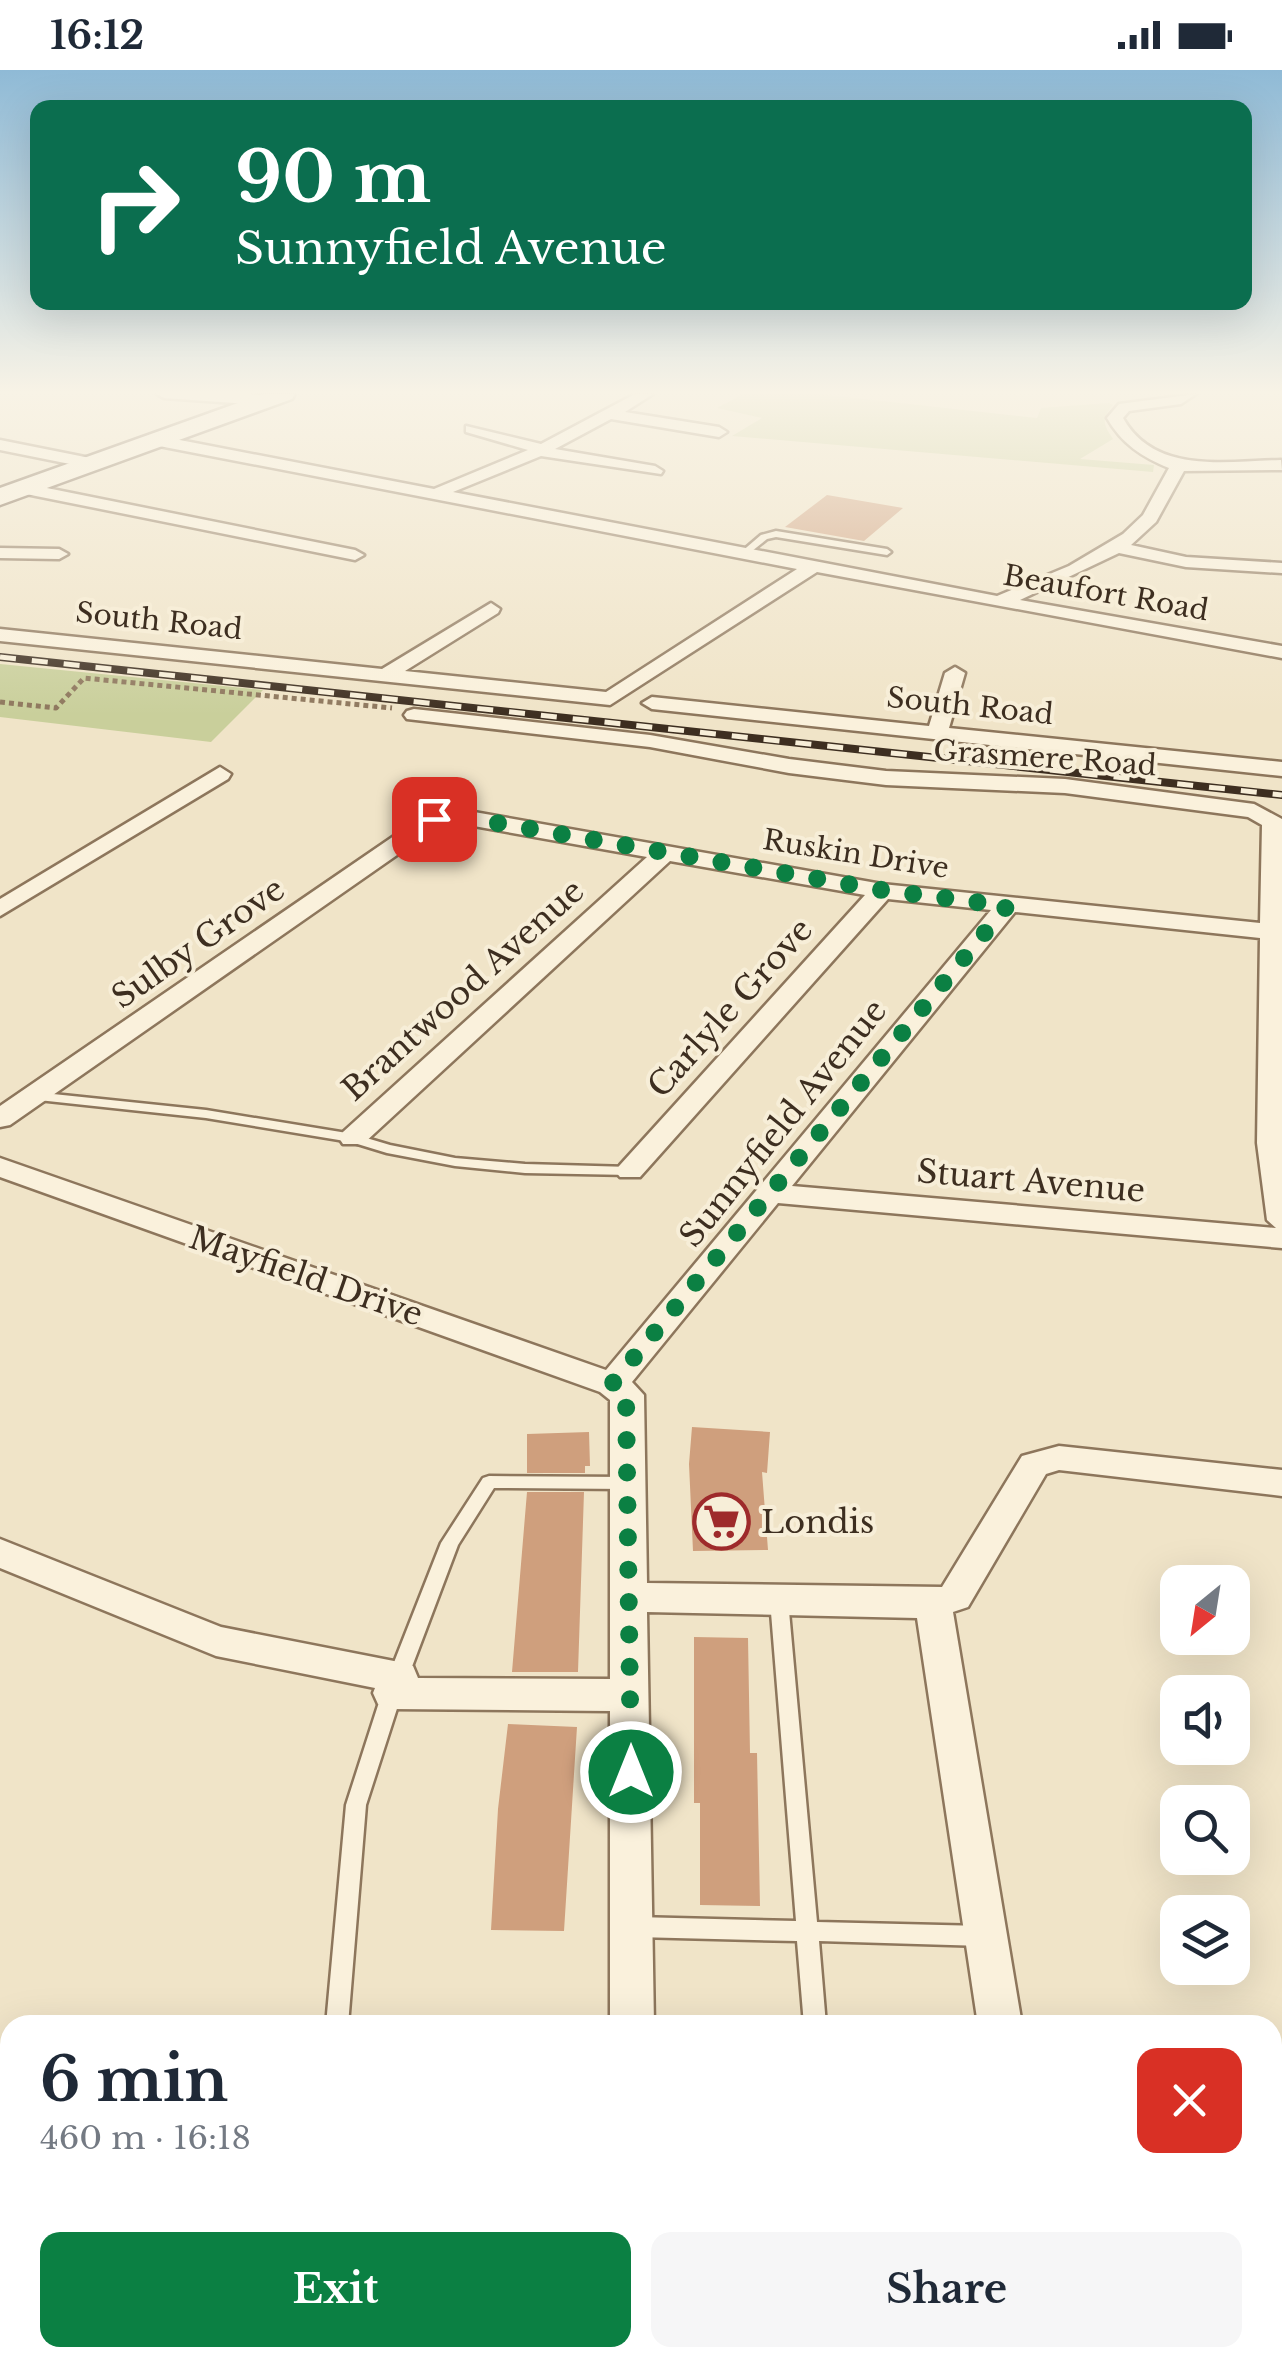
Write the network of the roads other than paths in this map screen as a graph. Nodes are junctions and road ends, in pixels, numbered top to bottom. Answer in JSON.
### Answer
{"nodes":[{"id":1,"x":60,"y":501,"type":"edge"},
{"id":2,"x":473,"y":501,"type":"edge"},
{"id":3,"x":1158,"y":501,"type":"edge"},
{"id":4,"x":1116,"y":546,"type":"junction"},
{"id":5,"x":887,"y":552,"type":"dead end"},
{"id":6,"x":0,"y":553,"type":"edge"},
{"id":7,"x":744,"y":553,"type":"junction"},
{"id":8,"x":59,"y":554,"type":"dead end"},
{"id":9,"x":355,"y":556,"type":"dead end"},
{"id":10,"x":814,"y":567,"type":"junction"},
{"id":11,"x":1282,"y":568,"type":"edge"},
{"id":12,"x":999,"y":602,"type":"junction"},
{"id":13,"x":491,"y":609,"type":"dead end"},
{"id":14,"x":0,"y":635,"type":"edge"},
{"id":15,"x":1282,"y":652,"type":"edge"},
{"id":16,"x":955,"y":672,"type":"dead end"},
{"id":17,"x":386,"y":675,"type":"junction"},
{"id":18,"x":652,"y":703,"type":"dead end"},
{"id":19,"x":414,"y":715,"type":"road end"},
{"id":20,"x":936,"y":733,"type":"junction"},
{"id":21,"x":1282,"y":769,"type":"edge"},
{"id":22,"x":220,"y":774,"type":"dead end"},
{"id":23,"x":434,"y":819,"type":"joint"},
{"id":24,"x":664,"y":854,"type":"junction"},
{"id":25,"x":1278,"y":879,"type":"edge"},
{"id":26,"x":882,"y":890,"type":"junction"},
{"id":27,"x":1007,"y":906,"type":"junction"},
{"id":28,"x":0,"y":909,"type":"edge"},
{"id":29,"x":1273,"y":932,"type":"junction"},
{"id":30,"x":1276,"y":1006,"type":"edge"},
{"id":31,"x":34,"y":1096,"type":"junction"},
{"id":32,"x":0,"y":1120,"type":"edge"},
{"id":33,"x":352,"y":1138,"type":"junction"},
{"id":34,"x":0,"y":1168,"type":"edge"},
{"id":35,"x":630,"y":1171,"type":"joint"},
{"id":36,"x":773,"y":1192,"type":"junction"},
{"id":37,"x":1282,"y":1220,"type":"edge"},
{"id":38,"x":1282,"y":1238,"type":"edge"},
{"id":39,"x":612,"y":1384,"type":"junction"},
{"id":40,"x":627,"y":1483,"type":"junction"},
{"id":41,"x":1282,"y":1483,"type":"edge"},
{"id":42,"x":0,"y":1553,"type":"edge"},
{"id":43,"x":631,"y":1597,"type":"junction"},
{"id":44,"x":779,"y":1600,"type":"junction"},
{"id":45,"x":933,"y":1604,"type":"junction"},
{"id":46,"x":396,"y":1685,"type":"junction"},
{"id":47,"x":630,"y":1695,"type":"junction"},
{"id":48,"x":632,"y":1928,"type":"junction"},
{"id":49,"x":807,"y":1932,"type":"junction"},
{"id":50,"x":986,"y":1936,"type":"junction"},
{"id":51,"x":338,"y":2015,"type":"edge"},
{"id":52,"x":632,"y":2015,"type":"edge"},
{"id":53,"x":814,"y":2015,"type":"edge"},
{"id":54,"x":998,"y":2015,"type":"edge"}],
"edges":[{"from":1,"to":9,"type":"street"},
{"from":2,"to":7,"type":"street","name":"Beaufort Road"},
{"from":3,"to":4,"type":"street"},
{"from":4,"to":11,"type":"street"},
{"from":4,"to":12,"type":"street"},
{"from":5,"to":7,"type":"lane"},
{"from":6,"to":8,"type":"street"},
{"from":7,"to":10,"type":"street","name":"Beaufort Road"},
{"from":10,"to":12,"type":"street","name":"Beaufort Road"},
{"from":10,"to":17,"type":"street","name":"South Road"},
{"from":12,"to":15,"type":"street","name":"Beaufort Road"},
{"from":13,"to":17,"type":"street"},
{"from":14,"to":17,"type":"street","name":"South Road"},
{"from":16,"to":20,"type":"street"},
{"from":18,"to":20,"type":"street","name":"South Road"},
{"from":19,"to":25,"type":"street","name":"Grasmere Road"},
{"from":20,"to":21,"type":"street","name":"South Road"},
{"from":22,"to":28,"type":"street"},
{"from":23,"to":24,"type":"street","name":"Ruskin Drive"},
{"from":23,"to":31,"type":"street","name":"Sulby Grove"},
{"from":24,"to":26,"type":"street","name":"Ruskin Drive"},
{"from":24,"to":33,"type":"street","name":"Brantwood Avenue"},
{"from":25,"to":29,"type":"street","name":"Grasmere Road"},
{"from":26,"to":27,"type":"street","name":"Ruskin Drive"},
{"from":26,"to":35,"type":"street","name":"Carlyle Grove"},
{"from":27,"to":29,"type":"street","name":"Ruskin Drive"},
{"from":27,"to":36,"type":"street","name":"Sunnyfield Avenue"},
{"from":29,"to":30,"type":"street","name":"Grasmere Road"},
{"from":30,"to":37,"type":"street","name":"Grasmere Road"},
{"from":31,"to":32,"type":"street","name":"Sulby Grove"},
{"from":31,"to":33,"type":"lane"},
{"from":33,"to":35,"type":"lane"},
{"from":34,"to":39,"type":"street","name":"Mayfield Drive"},
{"from":36,"to":38,"type":"street","name":"Stuart Avenue"},
{"from":36,"to":39,"type":"street","name":"Sunnyfield Avenue"},
{"from":39,"to":40,"type":"street"},
{"from":40,"to":43,"type":"street"},
{"from":40,"to":46,"type":"lane"},
{"from":41,"to":45,"type":"street"},
{"from":42,"to":46,"type":"street"},
{"from":43,"to":44,"type":"street"},
{"from":43,"to":47,"type":"street"},
{"from":44,"to":45,"type":"street"},
{"from":44,"to":49,"type":"lane"},
{"from":45,"to":50,"type":"street"},
{"from":46,"to":47,"type":"street"},
{"from":46,"to":51,"type":"lane"},
{"from":47,"to":48,"type":"street"},
{"from":48,"to":49,"type":"lane"},
{"from":48,"to":52,"type":"street"},
{"from":49,"to":50,"type":"lane"},
{"from":49,"to":53,"type":"lane"},
{"from":50,"to":54,"type":"street"}]}
